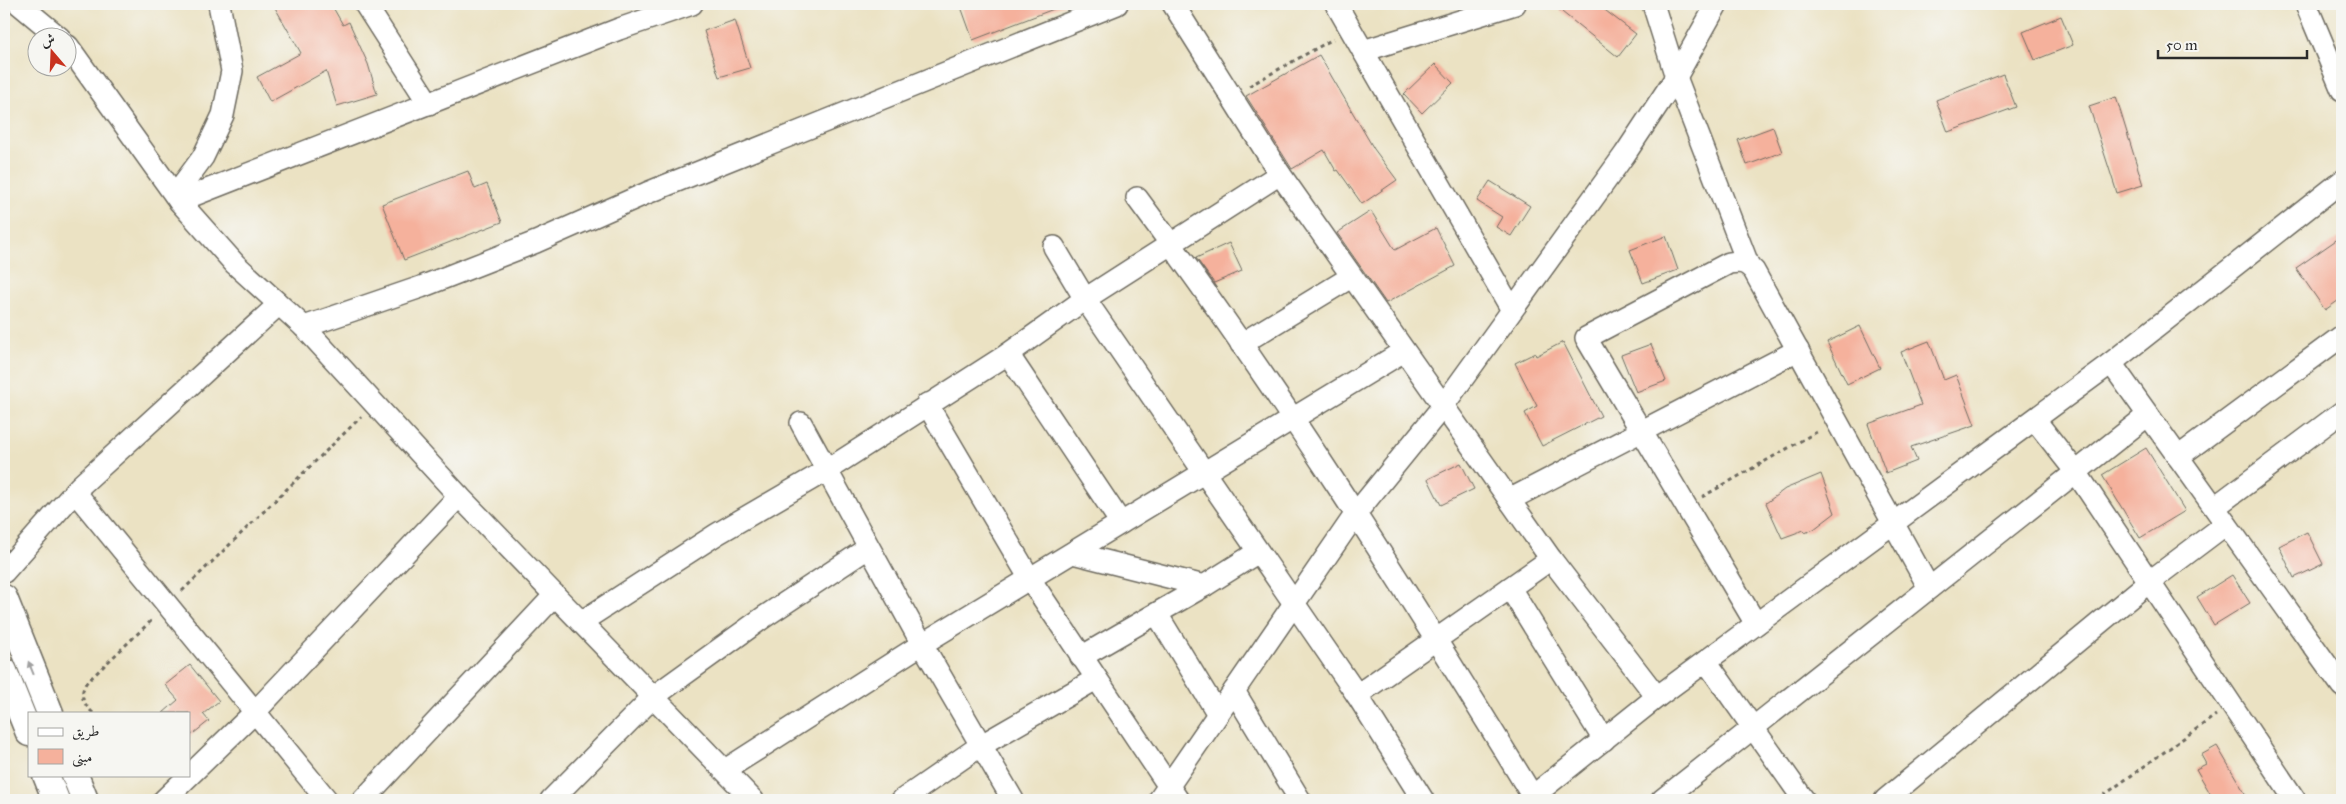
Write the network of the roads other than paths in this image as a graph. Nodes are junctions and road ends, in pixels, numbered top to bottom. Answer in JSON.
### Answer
{"nodes":[{"id":1,"x":19,"y":4,"type":"edge"},
{"id":2,"x":219,"y":4,"type":"edge"},
{"id":3,"x":366,"y":4,"type":"edge"},
{"id":4,"x":692,"y":4,"type":"edge"},
{"id":5,"x":1116,"y":4,"type":"edge"},
{"id":6,"x":1173,"y":4,"type":"edge"},
{"id":7,"x":1336,"y":4,"type":"edge"},
{"id":8,"x":1515,"y":4,"type":"edge"},
{"id":9,"x":1653,"y":4,"type":"edge"},
{"id":10,"x":1717,"y":4,"type":"edge"},
{"id":11,"x":2306,"y":4,"type":"edge"},
{"id":12,"x":48,"y":28,"type":"edge"},
{"id":13,"x":1362,"y":51,"type":"junction"},
{"id":14,"x":78,"y":60,"type":"edge"},
{"id":15,"x":1676,"y":77,"type":"junction"},
{"id":16,"x":2342,"y":90,"type":"edge"},
{"id":17,"x":429,"y":104,"type":"junction"},
{"id":18,"x":1280,"y":174,"type":"junction"},
{"id":19,"x":2342,"y":181,"type":"edge"},
{"id":20,"x":177,"y":198,"type":"junction"},
{"id":21,"x":1137,"y":198,"type":"dead end"},
{"id":22,"x":1172,"y":244,"type":"junction"},
{"id":23,"x":1054,"y":247,"type":"dead end"},
{"id":24,"x":1748,"y":264,"type":"junction"},
{"id":25,"x":1351,"y":277,"type":"junction"},
{"id":26,"x":1085,"y":299,"type":"junction"},
{"id":27,"x":278,"y":305,"type":"junction"},
{"id":28,"x":1512,"y":310,"type":"junction"},
{"id":29,"x":304,"y":327,"type":"junction"},
{"id":30,"x":2342,"y":336,"type":"edge"},
{"id":31,"x":1240,"y":344,"type":"junction"},
{"id":32,"x":1798,"y":350,"type":"junction"},
{"id":33,"x":1404,"y":351,"type":"junction"},
{"id":34,"x":1008,"y":354,"type":"junction"},
{"id":35,"x":2111,"y":363,"type":"junction"},
{"id":36,"x":927,"y":404,"type":"junction"},
{"id":37,"x":1443,"y":406,"type":"junction"},
{"id":38,"x":2342,"y":412,"type":"edge"},
{"id":39,"x":2148,"y":415,"type":"junction"},
{"id":40,"x":1293,"y":419,"type":"junction"},
{"id":41,"x":2035,"y":420,"type":"junction"},
{"id":42,"x":801,"y":423,"type":"dead end"},
{"id":43,"x":1641,"y":431,"type":"junction"},
{"id":44,"x":2178,"y":457,"type":"junction"},
{"id":45,"x":827,"y":470,"type":"junction"},
{"id":46,"x":2076,"y":472,"type":"junction"},
{"id":47,"x":1204,"y":473,"type":"junction"},
{"id":48,"x":75,"y":492,"type":"junction"},
{"id":49,"x":459,"y":496,"type":"junction"},
{"id":50,"x":1509,"y":500,"type":"junction"},
{"id":51,"x":1357,"y":512,"type":"junction"},
{"id":52,"x":2220,"y":516,"type":"junction"},
{"id":53,"x":1121,"y":523,"type":"junction"},
{"id":54,"x":1894,"y":523,"type":"junction"},
{"id":55,"x":868,"y":548,"type":"junction"},
{"id":56,"x":1258,"y":552,"type":"junction"},
{"id":57,"x":1073,"y":553,"type":"junction"},
{"id":58,"x":1552,"y":559,"type":"junction"},
{"id":59,"x":4,"y":572,"type":"edge"},
{"id":60,"x":1030,"y":579,"type":"junction"},
{"id":61,"x":2149,"y":582,"type":"junction"},
{"id":62,"x":1204,"y":586,"type":"junction"},
{"id":63,"x":1510,"y":588,"type":"junction"},
{"id":64,"x":1930,"y":588,"type":"junction"},
{"id":65,"x":555,"y":595,"type":"junction"},
{"id":66,"x":4,"y":598,"type":"edge"},
{"id":67,"x":1294,"y":604,"type":"junction"},
{"id":68,"x":1157,"y":614,"type":"junction"},
{"id":69,"x":581,"y":622,"type":"junction"},
{"id":70,"x":1756,"y":624,"type":"junction"},
{"id":71,"x":1437,"y":639,"type":"junction"},
{"id":72,"x":922,"y":644,"type":"junction"},
{"id":73,"x":1081,"y":656,"type":"junction"},
{"id":74,"x":1706,"y":661,"type":"junction"},
{"id":75,"x":4,"y":671,"type":"edge"},
{"id":76,"x":1096,"y":679,"type":"junction"},
{"id":77,"x":2342,"y":686,"type":"edge"},
{"id":78,"x":1234,"y":691,"type":"junction"},
{"id":79,"x":1356,"y":695,"type":"junction"},
{"id":80,"x":654,"y":696,"type":"junction"},
{"id":81,"x":1657,"y":697,"type":"junction"},
{"id":82,"x":50,"y":712,"type":"edge"},
{"id":83,"x":254,"y":713,"type":"junction"},
{"id":84,"x":1218,"y":714,"type":"junction"},
{"id":85,"x":1752,"y":728,"type":"junction"},
{"id":86,"x":28,"y":731,"type":"edge"},
{"id":87,"x":1604,"y":740,"type":"junction"},
{"id":88,"x":980,"y":746,"type":"junction"},
{"id":89,"x":725,"y":770,"type":"junction"},
{"id":90,"x":190,"y":775,"type":"edge"},
{"id":91,"x":46,"y":776,"type":"edge"},
{"id":92,"x":75,"y":776,"type":"edge"},
{"id":93,"x":189,"y":776,"type":"edge"},
{"id":94,"x":1168,"y":796,"type":"edge"},
{"id":95,"x":1531,"y":798,"type":"edge"},
{"id":96,"x":56,"y":800,"type":"edge"},
{"id":97,"x":85,"y":800,"type":"edge"},
{"id":98,"x":164,"y":800,"type":"edge"},
{"id":99,"x":327,"y":800,"type":"edge"},
{"id":100,"x":363,"y":800,"type":"edge"},
{"id":101,"x":551,"y":800,"type":"edge"},
{"id":102,"x":752,"y":800,"type":"edge"},
{"id":103,"x":902,"y":800,"type":"edge"},
{"id":104,"x":1013,"y":800,"type":"edge"},
{"id":105,"x":1300,"y":800,"type":"edge"},
{"id":106,"x":1423,"y":800,"type":"edge"},
{"id":107,"x":1662,"y":800,"type":"edge"},
{"id":108,"x":1804,"y":800,"type":"edge"},
{"id":109,"x":1885,"y":800,"type":"edge"},
{"id":110,"x":2295,"y":800,"type":"edge"}],
"edges":[{"from":1,"to":12,"type":"street"},
{"from":2,"to":20,"type":"street"},
{"from":3,"to":17,"type":"street"},
{"from":4,"to":17,"type":"street"},
{"from":5,"to":29,"type":"street"},
{"from":6,"to":18,"type":"street"},
{"from":7,"to":13,"type":"street"},
{"from":8,"to":13,"type":"street"},
{"from":9,"to":15,"type":"street"},
{"from":10,"to":15,"type":"street"},
{"from":11,"to":16,"type":"street"},
{"from":13,"to":28,"type":"street"},
{"from":14,"to":20,"type":"street"},
{"from":15,"to":24,"type":"street"},
{"from":15,"to":28,"type":"street"},
{"from":17,"to":20,"type":"street"},
{"from":18,"to":22,"type":"street"},
{"from":18,"to":25,"type":"street"},
{"from":19,"to":35,"type":"street"},
{"from":20,"to":27,"type":"street"},
{"from":21,"to":22,"type":"street"},
{"from":22,"to":26,"type":"street"},
{"from":22,"to":31,"type":"street"},
{"from":23,"to":26,"type":"street"},
{"from":24,"to":32,"type":"street"},
{"from":24,"to":43,"type":"street"},
{"from":25,"to":31,"type":"street"},
{"from":25,"to":33,"type":"street"},
{"from":26,"to":34,"type":"street"},
{"from":26,"to":47,"type":"street"},
{"from":27,"to":29,"type":"street"},
{"from":27,"to":48,"type":"street"},
{"from":28,"to":37,"type":"street"},
{"from":29,"to":49,"type":"street"},
{"from":30,"to":44,"type":"street"},
{"from":31,"to":40,"type":"street"},
{"from":32,"to":43,"type":"street"},
{"from":32,"to":54,"type":"street"},
{"from":33,"to":37,"type":"street"},
{"from":33,"to":40,"type":"street"},
{"from":34,"to":36,"type":"street"},
{"from":34,"to":53,"type":"street"},
{"from":35,"to":39,"type":"street"},
{"from":35,"to":41,"type":"street"},
{"from":36,"to":45,"type":"street"},
{"from":36,"to":60,"type":"street"},
{"from":37,"to":50,"type":"street"},
{"from":37,"to":51,"type":"street"},
{"from":38,"to":52,"type":"street"},
{"from":39,"to":44,"type":"street"},
{"from":39,"to":46,"type":"street"},
{"from":40,"to":47,"type":"street"},
{"from":40,"to":51,"type":"street"},
{"from":41,"to":46,"type":"street"},
{"from":41,"to":54,"type":"street"},
{"from":42,"to":45,"type":"street"},
{"from":43,"to":50,"type":"street"},
{"from":43,"to":70,"type":"street"},
{"from":44,"to":52,"type":"street"},
{"from":45,"to":55,"type":"street"},
{"from":45,"to":69,"type":"street"},
{"from":46,"to":61,"type":"street"},
{"from":46,"to":64,"type":"street"},
{"from":47,"to":53,"type":"street"},
{"from":47,"to":56,"type":"street"},
{"from":48,"to":59,"type":"street"},
{"from":48,"to":83,"type":"street"},
{"from":49,"to":65,"type":"street"},
{"from":49,"to":83,"type":"street"},
{"from":50,"to":58,"type":"street"},
{"from":51,"to":67,"type":"street"},
{"from":51,"to":71,"type":"street"},
{"from":52,"to":61,"type":"street"},
{"from":52,"to":77,"type":"street"},
{"from":53,"to":57,"type":"street"},
{"from":54,"to":64,"type":"street"},
{"from":54,"to":70,"type":"street"},
{"from":55,"to":72,"type":"street"},
{"from":55,"to":80,"type":"street"},
{"from":56,"to":62,"type":"street"},
{"from":56,"to":67,"type":"street"},
{"from":57,"to":60,"type":"street"},
{"from":57,"to":62,"type":"street"},
{"from":58,"to":63,"type":"street"},
{"from":58,"to":81,"type":"street"},
{"from":60,"to":72,"type":"street"},
{"from":60,"to":73,"type":"street"},
{"from":61,"to":109,"type":"street"},
{"from":61,"to":110,"type":"street"},
{"from":62,"to":68,"type":"street"},
{"from":63,"to":71,"type":"street"},
{"from":63,"to":87,"type":"street"},
{"from":64,"to":85,"type":"street"},
{"from":65,"to":69,"type":"street"},
{"from":65,"to":100,"type":"street"},
{"from":82,"to":66,"type":"street","one_way":true},
{"from":67,"to":78,"type":"street"},
{"from":67,"to":79,"type":"street"},
{"from":68,"to":73,"type":"street"},
{"from":68,"to":84,"type":"street"},
{"from":69,"to":80,"type":"street"},
{"from":70,"to":74,"type":"street"},
{"from":71,"to":79,"type":"street"},
{"from":71,"to":95,"type":"street"},
{"from":72,"to":88,"type":"street"},
{"from":72,"to":89,"type":"street"},
{"from":73,"to":76,"type":"street"},
{"from":74,"to":81,"type":"street"},
{"from":74,"to":85,"type":"street"},
{"from":75,"to":86,"type":"street"},
{"from":76,"to":88,"type":"street"},
{"from":76,"to":94,"type":"street"},
{"from":78,"to":84,"type":"street"},
{"from":78,"to":105,"type":"street"},
{"from":79,"to":106,"type":"street"},
{"from":80,"to":89,"type":"street"},
{"from":80,"to":101,"type":"street"},
{"from":81,"to":87,"type":"street"},
{"from":83,"to":90,"type":"street"},
{"from":83,"to":99,"type":"street"},
{"from":84,"to":94,"type":"street"},
{"from":85,"to":107,"type":"street"},
{"from":85,"to":108,"type":"street"},
{"from":87,"to":95,"type":"street"},
{"from":88,"to":103,"type":"street"},
{"from":88,"to":104,"type":"street"},
{"from":89,"to":102,"type":"street"},
{"from":91,"to":96,"type":"street"},
{"from":92,"to":97,"type":"street"},
{"from":93,"to":98,"type":"street"}]}
